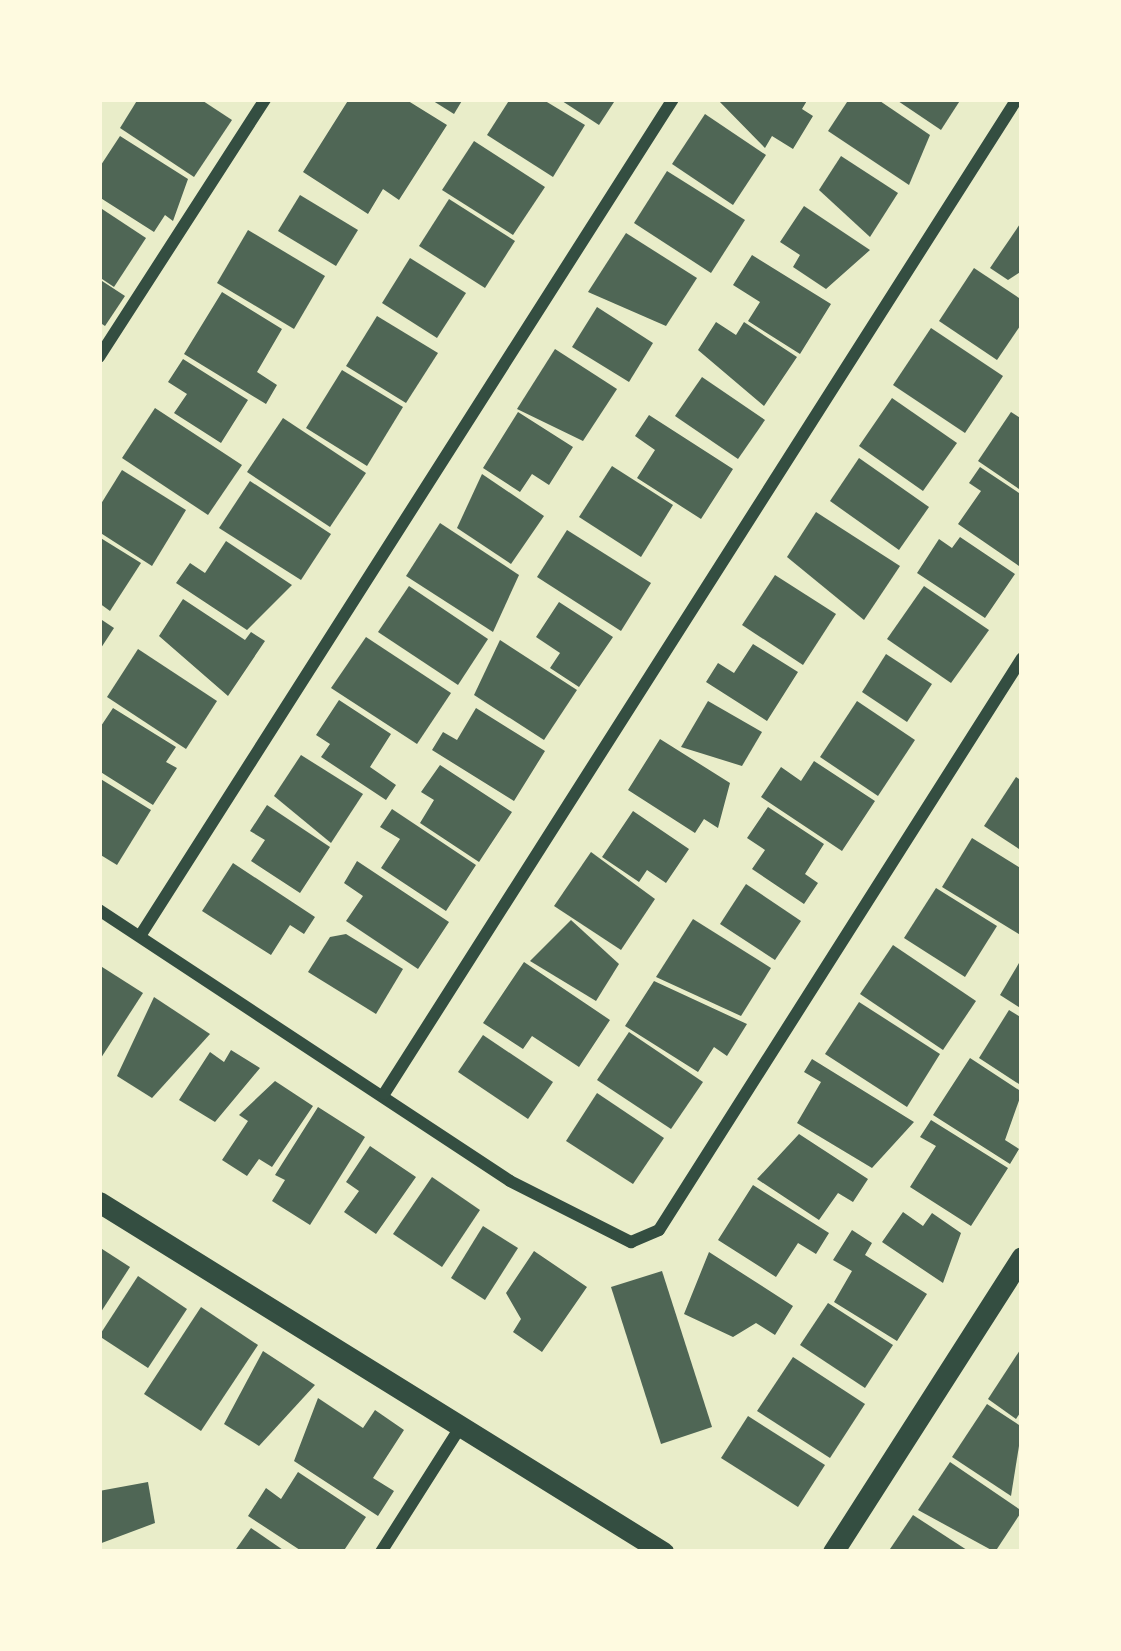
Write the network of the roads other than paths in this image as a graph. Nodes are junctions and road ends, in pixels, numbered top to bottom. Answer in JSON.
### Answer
{"nodes":[{"id":1,"x":265,"y":99,"type":"edge"},
{"id":2,"x":673,"y":99,"type":"edge"},
{"id":3,"x":1017,"y":99,"type":"edge"},
{"id":4,"x":99,"y":357,"type":"edge"},
{"id":5,"x":1022,"y":658,"type":"edge"},
{"id":6,"x":99,"y":910,"type":"edge"},
{"id":7,"x":140,"y":936,"type":"junction"},
{"id":8,"x":384,"y":1094,"type":"junction"},
{"id":9,"x":99,"y":1202,"type":"edge"},
{"id":10,"x":1022,"y":1257,"type":"edge"},
{"id":11,"x":459,"y":1429,"type":"junction"},
{"id":12,"x":381,"y":1552,"type":"edge"},
{"id":13,"x":663,"y":1552,"type":"edge"},
{"id":14,"x":833,"y":1552,"type":"edge"}],
"edges":[{"from":1,"to":4,"type":"street"},
{"from":2,"to":7,"type":"street"},
{"from":3,"to":8,"type":"street"},
{"from":5,"to":8,"type":"street"},
{"from":6,"to":7,"type":"street"},
{"from":7,"to":8,"type":"street"},
{"from":9,"to":11,"type":"street"},
{"from":10,"to":14,"type":"street"},
{"from":11,"to":12,"type":"street"},
{"from":11,"to":13,"type":"street"}]}
